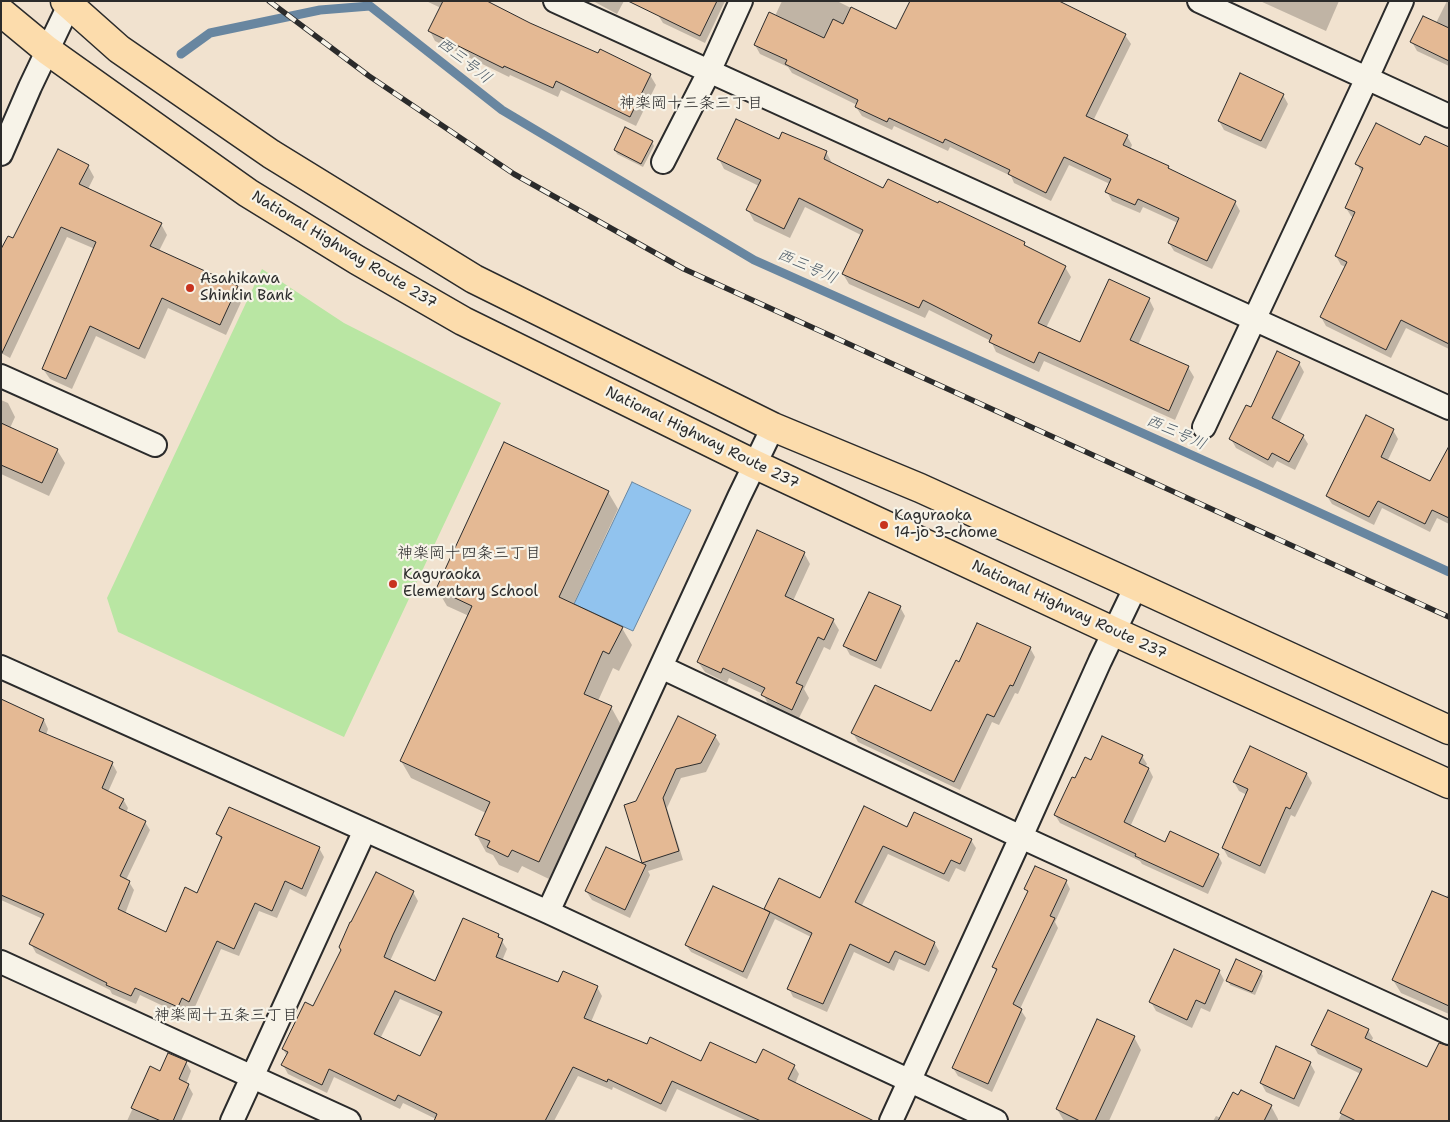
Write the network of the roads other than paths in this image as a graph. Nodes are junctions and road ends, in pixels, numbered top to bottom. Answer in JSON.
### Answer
{"nodes":[{"id":1,"x":555,"y":1,"type":"edge"},
{"id":2,"x":742,"y":1,"type":"edge"},
{"id":3,"x":1199,"y":1,"type":"edge"},
{"id":4,"x":1402,"y":1,"type":"edge"},
{"id":5,"x":68,"y":2,"type":"edge"},
{"id":6,"x":1,"y":12,"type":"edge"},
{"id":7,"x":47,"y":50,"type":"junction"},
{"id":8,"x":709,"y":72,"type":"junction"},
{"id":9,"x":1367,"y":78,"type":"junction"},
{"id":10,"x":1449,"y":116,"type":"edge"},
{"id":11,"x":1,"y":154,"type":"edge"},
{"id":12,"x":663,"y":162,"type":"dead end"},
{"id":13,"x":1254,"y":320,"type":"junction"},
{"id":14,"x":1,"y":376,"type":"edge"},
{"id":15,"x":1449,"y":408,"type":"edge"},
{"id":16,"x":773,"y":427,"type":"junction"},
{"id":17,"x":1204,"y":427,"type":"dead end"},
{"id":18,"x":155,"y":445,"type":"dead end"},
{"id":19,"x":754,"y":464,"type":"junction"},
{"id":20,"x":1136,"y":586,"type":"junction"},
{"id":21,"x":1115,"y":632,"type":"junction"},
{"id":22,"x":1,"y":667,"type":"edge"},
{"id":23,"x":661,"y":667,"type":"junction"},
{"id":24,"x":1449,"y":730,"type":"edge"},
{"id":25,"x":1449,"y":784,"type":"edge"},
{"id":26,"x":366,"y":830,"type":"junction"},
{"id":27,"x":1021,"y":837,"type":"junction"},
{"id":28,"x":548,"y":912,"type":"junction"},
{"id":29,"x":1,"y":962,"type":"edge"},
{"id":30,"x":1449,"y":1033,"type":"edge"},
{"id":31,"x":252,"y":1077,"type":"junction"},
{"id":32,"x":909,"y":1081,"type":"junction"},
{"id":33,"x":232,"y":1121,"type":"edge"},
{"id":34,"x":349,"y":1121,"type":"edge"},
{"id":35,"x":891,"y":1121,"type":"edge"},
{"id":36,"x":996,"y":1121,"type":"edge"}],
"edges":[{"from":1,"to":8,"type":"street"},
{"from":2,"to":8,"type":"street"},
{"from":3,"to":9,"type":"street"},
{"from":4,"to":9,"type":"street"},
{"from":5,"to":7,"type":"street"},
{"from":5,"to":16,"type":"highway"},
{"from":6,"to":7,"type":"highway","name":"National Highway Route 237"},
{"from":7,"to":11,"type":"street"},
{"from":7,"to":19,"type":"highway","name":"National Highway Route 237"},
{"from":8,"to":12,"type":"street"},
{"from":8,"to":13,"type":"street"},
{"from":9,"to":10,"type":"street"},
{"from":9,"to":13,"type":"street"},
{"from":13,"to":15,"type":"street"},
{"from":13,"to":17,"type":"street"},
{"from":14,"to":18,"type":"street"},
{"from":16,"to":19,"type":"street"},
{"from":16,"to":20,"type":"highway"},
{"from":19,"to":21,"type":"highway","name":"National Highway Route 237"},
{"from":19,"to":23,"type":"street"},
{"from":20,"to":21,"type":"street"},
{"from":20,"to":24,"type":"highway"},
{"from":21,"to":25,"type":"highway","name":"National Highway Route 237"},
{"from":21,"to":27,"type":"street"},
{"from":22,"to":26,"type":"street"},
{"from":23,"to":27,"type":"street"},
{"from":23,"to":28,"type":"street"},
{"from":26,"to":28,"type":"street"},
{"from":26,"to":31,"type":"street"},
{"from":27,"to":30,"type":"street"},
{"from":27,"to":32,"type":"street"},
{"from":28,"to":32,"type":"street"},
{"from":29,"to":31,"type":"street"},
{"from":31,"to":33,"type":"street"},
{"from":31,"to":34,"type":"street"},
{"from":32,"to":35,"type":"street"},
{"from":32,"to":36,"type":"street"}]}
